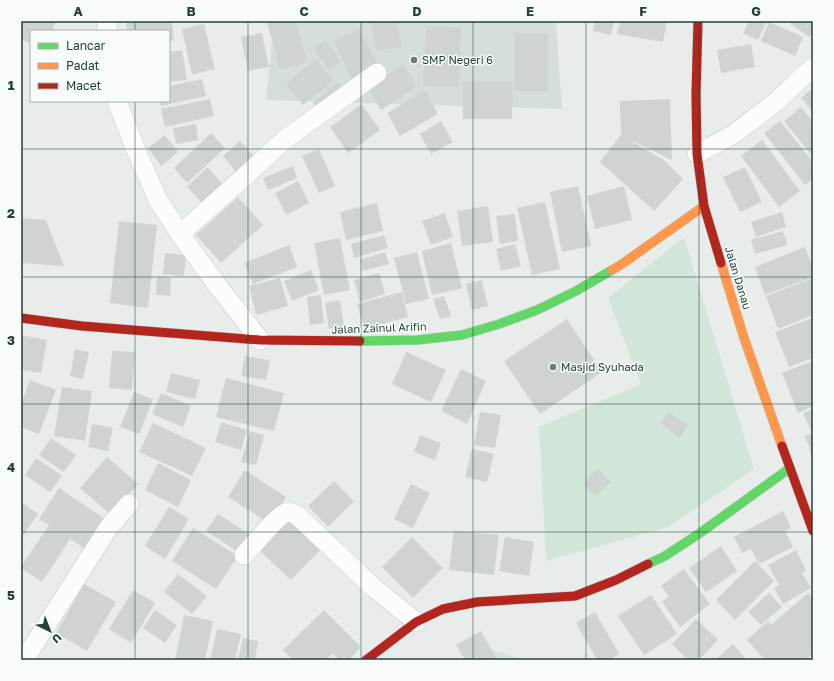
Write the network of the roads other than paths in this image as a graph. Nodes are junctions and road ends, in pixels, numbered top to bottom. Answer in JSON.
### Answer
{"nodes":[{"id":1,"x":698,"y":21,"type":"edge"},
{"id":2,"x":813,"y":67,"type":"edge"},
{"id":3,"x":377,"y":73,"type":"dead end"},
{"id":4,"x":117,"y":102,"type":"edge"},
{"id":5,"x":697,"y":154,"type":"junction"},
{"id":6,"x":704,"y":206,"type":"junction"},
{"id":7,"x":180,"y":234,"type":"junction"},
{"id":8,"x":21,"y":318,"type":"edge"},
{"id":9,"x":260,"y":340,"type":"junction"},
{"id":10,"x":790,"y":468,"type":"junction"},
{"id":11,"x":130,"y":504,"type":"dead end"},
{"id":12,"x":813,"y":531,"type":"edge"},
{"id":13,"x":244,"y":555,"type":"dead end"},
{"id":14,"x":416,"y":622,"type":"junction"},
{"id":15,"x":24,"y":660,"type":"edge"},
{"id":16,"x":366,"y":660,"type":"edge"}],
"edges":[{"from":1,"to":5,"type":"street","name":"Jalan Danau"},
{"from":2,"to":5,"type":"street"},
{"from":3,"to":7,"type":"street"},
{"from":4,"to":7,"type":"street"},
{"from":5,"to":6,"type":"street","name":"Jalan Danau"},
{"from":6,"to":9,"type":"street","name":"Jalan Zainul Arifin"},
{"from":6,"to":10,"type":"street","name":"Jalan Danau"},
{"from":7,"to":9,"type":"street"},
{"from":8,"to":9,"type":"street","name":"Jalan Zainul Arifin"},
{"from":10,"to":12,"type":"street","name":"Jalan Danau"},
{"from":10,"to":14,"type":"street"},
{"from":11,"to":15,"type":"street"},
{"from":13,"to":14,"type":"street"},
{"from":14,"to":16,"type":"street"}]}
